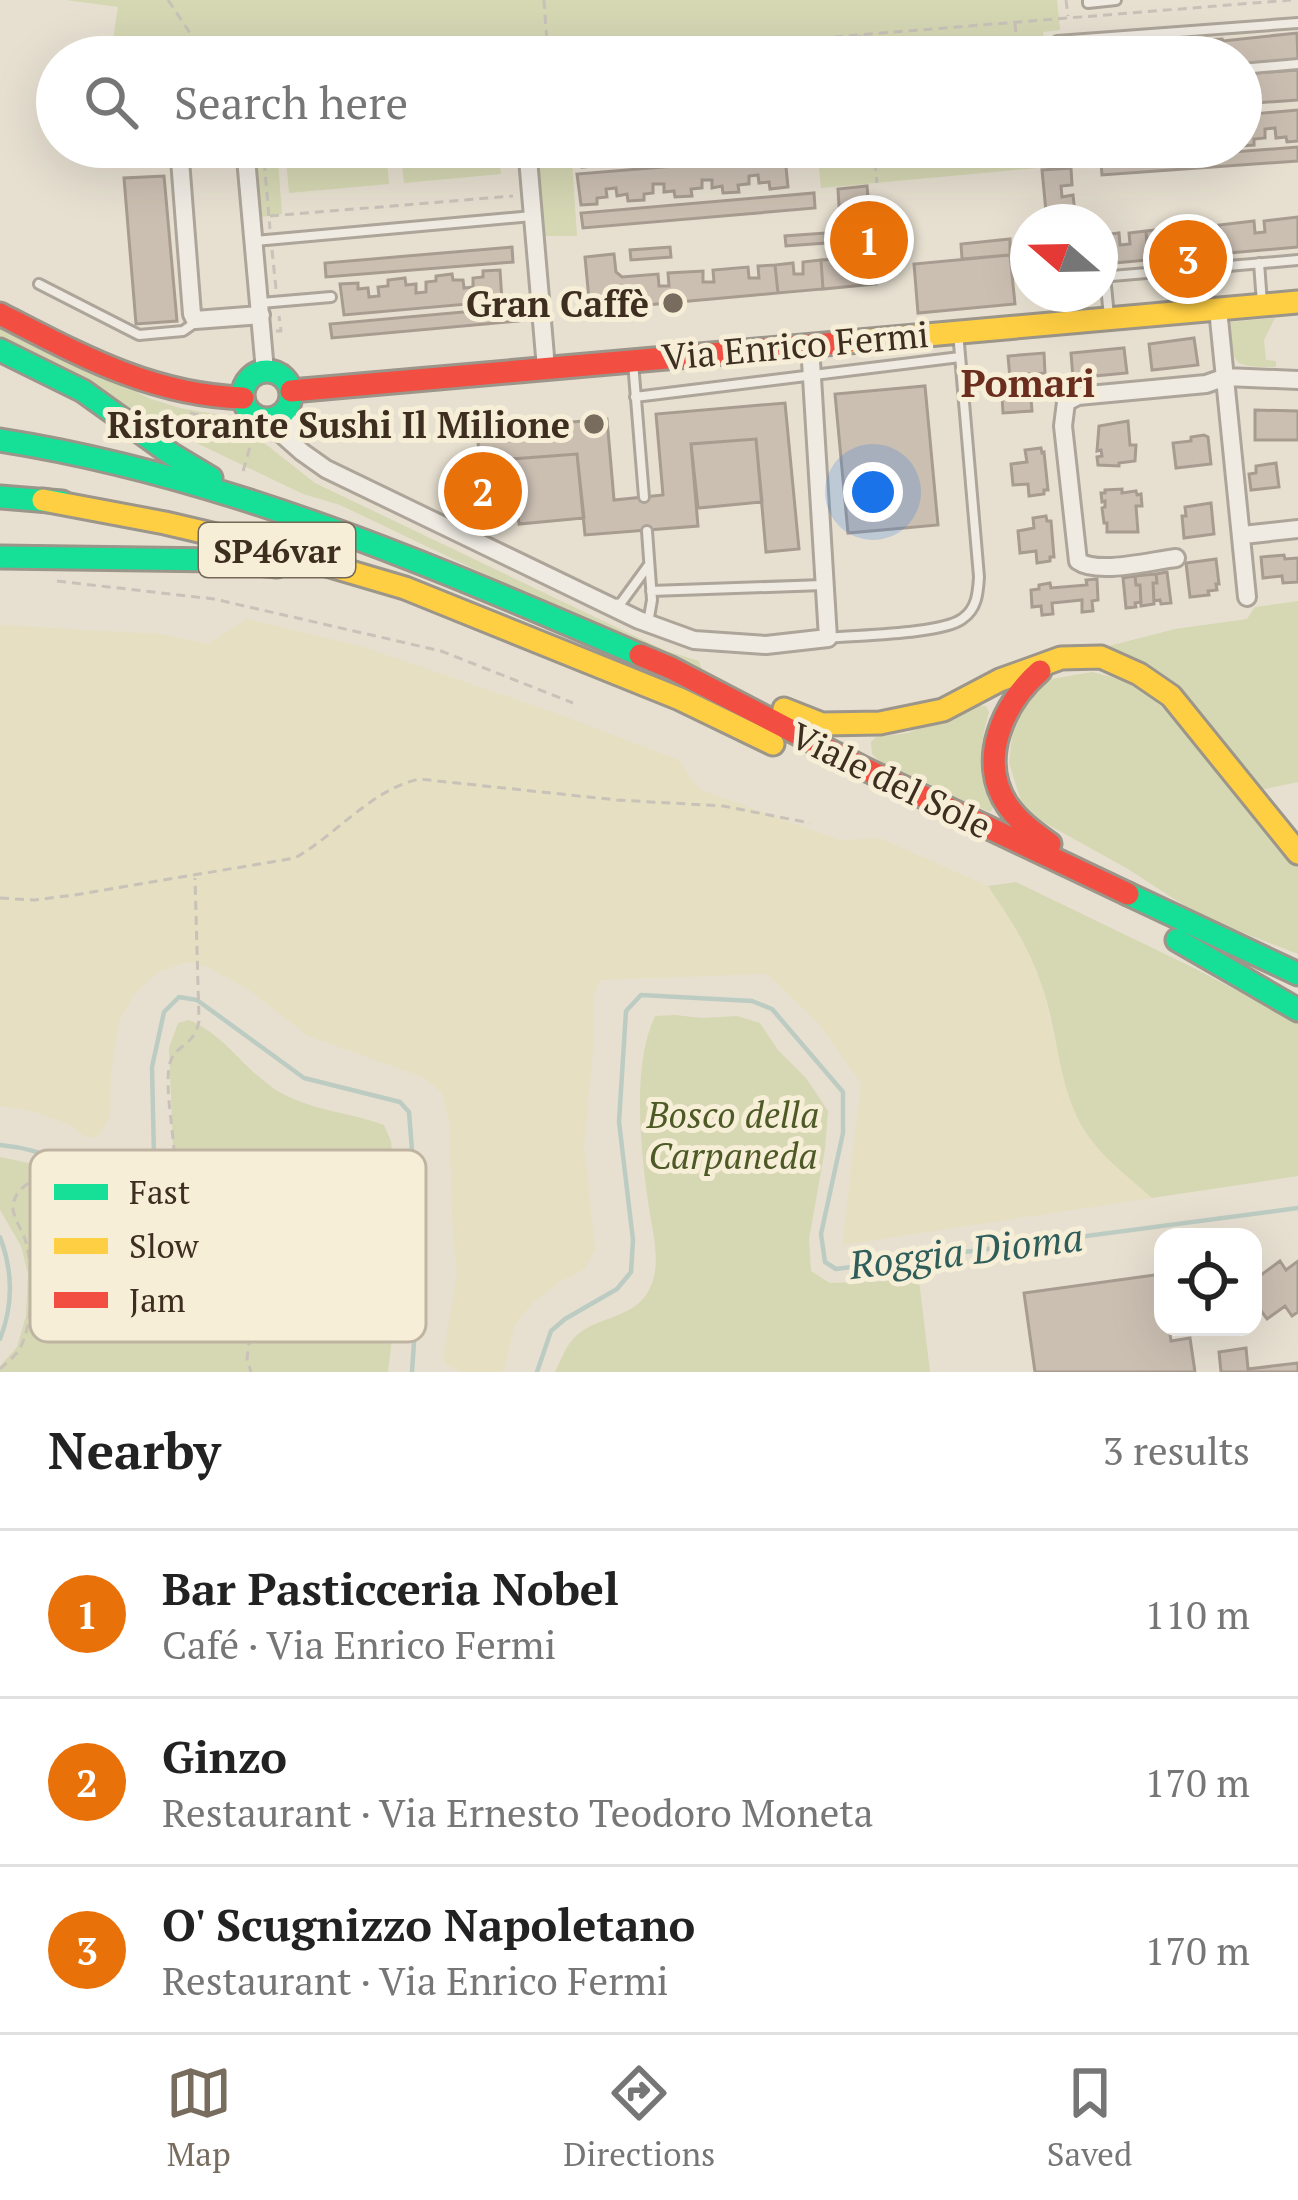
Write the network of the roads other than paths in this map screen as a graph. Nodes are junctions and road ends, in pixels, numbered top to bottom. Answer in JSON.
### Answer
{"nodes":[{"id":1,"x":1088,"y":0,"type":"edge"},
{"id":2,"x":1116,"y":0,"type":"edge"},
{"id":3,"x":1298,"y":22,"type":"edge"},
{"id":4,"x":1120,"y":36,"type":"edge"},
{"id":5,"x":1298,"y":64,"type":"edge"},
{"id":6,"x":1262,"y":67,"type":"edge"},
{"id":7,"x":181,"y":168,"type":"edge"},
{"id":8,"x":247,"y":168,"type":"edge"},
{"id":9,"x":529,"y":168,"type":"edge"},
{"id":10,"x":533,"y":216,"type":"junction"},
{"id":11,"x":255,"y":241,"type":"junction"},
{"id":12,"x":1298,"y":260,"type":"edge"},
{"id":13,"x":1259,"y":263,"type":"junction"},
{"id":14,"x":1118,"y":275,"type":"edge"},
{"id":15,"x":39,"y":284,"type":"dead end"},
{"id":16,"x":332,"y":297,"type":"dead end"},
{"id":17,"x":1298,"y":302,"type":"edge"},
{"id":18,"x":1262,"y":305,"type":"junction"},
{"id":19,"x":261,"y":309,"type":"junction"},
{"id":20,"x":1218,"y":309,"type":"junction"},
{"id":21,"x":1108,"y":312,"type":"edge"},
{"id":22,"x":0,"y":314,"type":"edge"},
{"id":23,"x":1109,"y":318,"type":"junction"},
{"id":24,"x":197,"y":321,"type":"junction"},
{"id":25,"x":958,"y":330,"type":"junction"},
{"id":26,"x":810,"y":345,"type":"junction"},
{"id":27,"x":0,"y":350,"type":"edge"},
{"id":28,"x":960,"y":357,"type":"junction"},
{"id":29,"x":632,"y":360,"type":"junction"},
{"id":30,"x":546,"y":368,"type":"junction"},
{"id":31,"x":265,"y":371,"type":"junction"},
{"id":32,"x":812,"y":375,"type":"junction"},
{"id":33,"x":1226,"y":377,"type":"junction"},
{"id":34,"x":1298,"y":380,"type":"edge"},
{"id":35,"x":635,"y":397,"type":"junction"},
{"id":36,"x":243,"y":398,"type":"junction"},
{"id":37,"x":281,"y":407,"type":"junction"},
{"id":38,"x":0,"y":440,"type":"edge"},
{"id":39,"x":0,"y":496,"type":"edge"},
{"id":40,"x":644,"y":497,"type":"dead end"},
{"id":41,"x":43,"y":500,"type":"junction"},
{"id":42,"x":276,"y":509,"type":"junction"},
{"id":43,"x":1298,"y":529,"type":"edge"},
{"id":44,"x":647,"y":531,"type":"dead end"},
{"id":45,"x":1243,"y":535,"type":"junction"},
{"id":46,"x":0,"y":557,"type":"edge"},
{"id":47,"x":1176,"y":558,"type":"dead end"},
{"id":48,"x":649,"y":564,"type":"junction"},
{"id":49,"x":825,"y":585,"type":"junction"},
{"id":50,"x":484,"y":588,"type":"junction"},
{"id":51,"x":651,"y":591,"type":"junction"},
{"id":52,"x":1247,"y":597,"type":"dead end"},
{"id":53,"x":608,"y":605,"type":"junction"},
{"id":54,"x":649,"y":623,"type":"junction"},
{"id":55,"x":503,"y":626,"type":"junction"},
{"id":56,"x":828,"y":638,"type":"junction"},
{"id":57,"x":1060,"y":658,"type":"junction"},
{"id":58,"x":671,"y":668,"type":"junction"},
{"id":59,"x":1298,"y":854,"type":"edge"},
{"id":60,"x":1110,"y":885,"type":"junction"},
{"id":61,"x":1177,"y":940,"type":"junction"},
{"id":62,"x":1298,"y":974,"type":"edge"},
{"id":63,"x":1298,"y":996,"type":"edge"},
{"id":64,"x":1298,"y":1010,"type":"edge"}],
"edges":[{"from":1,"to":2,"type":"lane"},
{"from":3,"to":4,"type":"lane"},
{"from":5,"to":6,"type":"lane"},
{"from":7,"to":24,"type":"street"},
{"from":8,"to":11,"type":"street"},
{"from":9,"to":10,"type":"street"},
{"from":10,"to":11,"type":"lane"},
{"from":10,"to":30,"type":"street"},
{"from":11,"to":19,"type":"street"},
{"from":12,"to":13,"type":"lane"},
{"from":13,"to":14,"type":"lane"},
{"from":13,"to":18,"type":"lane"},
{"from":15,"to":24,"type":"lane"},
{"from":16,"to":19,"type":"lane"},
{"from":17,"to":18,"type":"main road","name":"Via Enrico Fermi"},
{"from":18,"to":20,"type":"main road","name":"Via Enrico Fermi"},
{"from":19,"to":24,"type":"street"},
{"from":19,"to":31,"type":"street"},
{"from":20,"to":23,"type":"main road","name":"Via Enrico Fermi"},
{"from":20,"to":33,"type":"street"},
{"from":21,"to":23,"type":"lane"},
{"from":22,"to":36,"type":"main road"},
{"from":23,"to":25,"type":"main road","name":"Via Enrico Fermi"},
{"from":25,"to":26,"type":"main road","name":"Via Enrico Fermi"},
{"from":25,"to":28,"type":"lane"},
{"from":26,"to":29,"type":"main road","name":"Via Enrico Fermi"},
{"from":26,"to":32,"type":"street"},
{"from":27,"to":42,"type":"main road"},
{"from":28,"to":32,"type":"lane"},
{"from":28,"to":56,"type":"lane"},
{"from":29,"to":30,"type":"main road","name":"Via Enrico Fermi"},
{"from":29,"to":35,"type":"lane"},
{"from":30,"to":37,"type":"main road","name":"Via Enrico Fermi"},
{"from":31,"to":36,"type":"main road"},
{"from":31,"to":37,"type":"main road"},
{"from":32,"to":35,"type":"lane"},
{"from":32,"to":49,"type":"street"},
{"from":33,"to":34,"type":"street"},
{"from":33,"to":45,"type":"street"},
{"from":33,"to":47,"type":"street"},
{"from":35,"to":40,"type":"lane"},
{"from":36,"to":37,"type":"main road"},
{"from":37,"to":53,"type":"street"},
{"from":38,"to":42,"type":"main road"},
{"from":39,"to":41,"type":"main road","number":"SP46var"},
{"from":41,"to":50,"type":"main road","number":"SP46var"},
{"from":41,"to":55,"type":"main road","number":"SP46var"},
{"from":42,"to":50,"type":"main road"},
{"from":43,"to":45,"type":"street"},
{"from":44,"to":48,"type":"lane"},
{"from":45,"to":52,"type":"street"},
{"from":46,"to":55,"type":"main road"},
{"from":48,"to":51,"type":"lane"},
{"from":48,"to":53,"type":"lane"},
{"from":49,"to":51,"type":"lane"},
{"from":49,"to":56,"type":"street"},
{"from":50,"to":58,"type":"main road","name":"Viale del Sole"},
{"from":51,"to":54,"type":"lane"},
{"from":53,"to":54,"type":"street"},
{"from":54,"to":56,"type":"street"},
{"from":55,"to":61,"type":"main road","name":"Viale del Sole"},
{"from":57,"to":58,"type":"main road"},
{"from":57,"to":59,"type":"main road"},
{"from":57,"to":60,"type":"main road"},
{"from":58,"to":60,"type":"main road","name":"Viale del Sole"},
{"from":60,"to":62,"type":"main road","name":"Viale del Sole"},
{"from":61,"to":63,"type":"main road","name":"Viale del Sole"},
{"from":61,"to":64,"type":"main road"}]}
